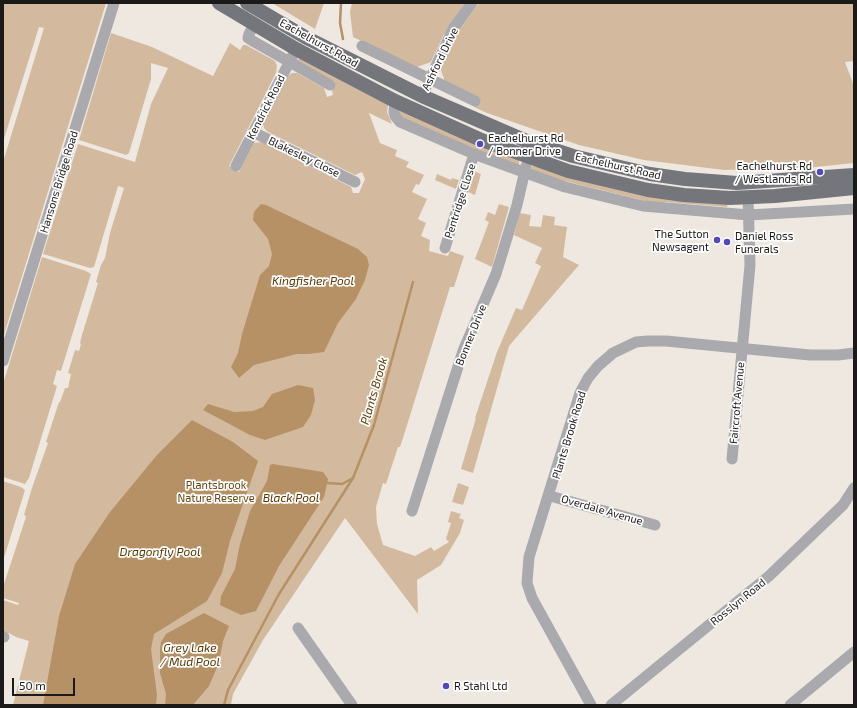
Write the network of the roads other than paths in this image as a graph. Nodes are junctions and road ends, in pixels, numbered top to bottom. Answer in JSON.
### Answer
{"nodes":[{"id":1,"x":114,"y":3,"type":"edge"},
{"id":2,"x":219,"y":3,"type":"edge"},
{"id":3,"x":247,"y":3,"type":"edge"},
{"id":4,"x":472,"y":3,"type":"edge"},
{"id":5,"x":254,"y":25,"type":"junction"},
{"id":6,"x":362,"y":46,"type":"dead end"},
{"id":7,"x":296,"y":49,"type":"junction"},
{"id":8,"x":288,"y":63,"type":"junction"},
{"id":9,"x":430,"y":78,"type":"junction"},
{"id":10,"x":330,"y":85,"type":"dead end"},
{"id":11,"x":422,"y":96,"type":"junction"},
{"id":12,"x":395,"y":101,"type":"junction"},
{"id":13,"x":475,"y":101,"type":"dead end"},
{"id":14,"x":415,"y":110,"type":"junction"},
{"id":15,"x":253,"y":132,"type":"junction"},
{"id":16,"x":474,"y":154,"type":"junction"},
{"id":17,"x":527,"y":157,"type":"junction"},
{"id":18,"x":236,"y":166,"type":"dead end"},
{"id":19,"x":524,"y":173,"type":"junction"},
{"id":20,"x":854,"y":175,"type":"edge"},
{"id":21,"x":747,"y":182,"type":"junction"},
{"id":22,"x":358,"y":183,"type":"dead end"},
{"id":23,"x":854,"y":188,"type":"edge"},
{"id":24,"x":748,"y":198,"type":"junction"},
{"id":25,"x":854,"y":209,"type":"edge"},
{"id":26,"x":749,"y":215,"type":"junction"},
{"id":27,"x":445,"y":248,"type":"dead end"},
{"id":28,"x":742,"y":348,"type":"junction"},
{"id":29,"x":854,"y":353,"type":"edge"},
{"id":30,"x":3,"y":361,"type":"edge"},
{"id":31,"x":732,"y":459,"type":"dead end"},
{"id":32,"x":854,"y":488,"type":"edge"},
{"id":33,"x":550,"y":496,"type":"junction"},
{"id":34,"x":412,"y":511,"type":"dead end"},
{"id":35,"x":655,"y":525,"type":"dead end"},
{"id":36,"x":298,"y":628,"type":"dead end"},
{"id":37,"x":854,"y":652,"type":"edge"},
{"id":38,"x":352,"y":705,"type":"edge"},
{"id":39,"x":591,"y":705,"type":"edge"},
{"id":40,"x":611,"y":705,"type":"edge"},
{"id":41,"x":790,"y":705,"type":"edge"}],
"edges":[{"from":1,"to":30,"type":"street","name":"Hansons Bridge Road"},
{"from":2,"to":5,"type":"main road","name":"Eachelhurst Road"},
{"from":3,"to":11,"type":"main road","name":"Eachelhurst Road"},
{"from":4,"to":9,"type":"street","name":"Ashford Drive"},
{"from":5,"to":7,"type":"main road","name":"Eachelhurst Road"},
{"from":5,"to":8,"type":"street"},
{"from":6,"to":9,"type":"street","name":"Eachelhurst Road"},
{"from":7,"to":8,"type":"street","name":"Kendrick Road"},
{"from":7,"to":12,"type":"main road","name":"Eachelhurst Road"},
{"from":8,"to":10,"type":"street"},
{"from":8,"to":15,"type":"street","name":"Kendrick Road"},
{"from":9,"to":11,"type":"street","name":"Ashford Drive"},
{"from":9,"to":13,"type":"street","name":"Eachelhurst Road"},
{"from":11,"to":14,"type":"main road"},
{"from":11,"to":21,"type":"main road","name":"Eachelhurst Road"},
{"from":12,"to":14,"type":"main road","name":"Eachelhurst Road"},
{"from":12,"to":16,"type":"street"},
{"from":14,"to":17,"type":"main road","name":"Eachelhurst Road"},
{"from":15,"to":18,"type":"street","name":"Kendrick Road"},
{"from":15,"to":22,"type":"street","name":"Blakesley Close"},
{"from":16,"to":19,"type":"street"},
{"from":16,"to":27,"type":"street","name":"Pentridge Close"},
{"from":17,"to":19,"type":"street","name":"Bonner Drive"},
{"from":17,"to":24,"type":"main road","name":"Eachelhurst Road"},
{"from":19,"to":26,"type":"street"},
{"from":19,"to":34,"type":"street","name":"Bonner Drive"},
{"from":20,"to":21,"type":"main road","name":"Eachelhurst Road"},
{"from":21,"to":24,"type":"main road"},
{"from":23,"to":24,"type":"main road","name":"Eachelhurst Road"},
{"from":24,"to":26,"type":"street","name":"Faircroft Avenue"},
{"from":25,"to":26,"type":"street"},
{"from":26,"to":28,"type":"street","name":"Faircroft Avenue"},
{"from":28,"to":29,"type":"street","name":"Plants Brook Road"},
{"from":28,"to":31,"type":"street","name":"Faircroft Avenue"},
{"from":28,"to":33,"type":"street","name":"Plants Brook Road"},
{"from":32,"to":40,"type":"street","name":"Rosslyn Road"},
{"from":33,"to":35,"type":"street","name":"Overdale Avenue"},
{"from":33,"to":39,"type":"street","name":"Plants Brook Road"},
{"from":36,"to":38,"type":"street"},
{"from":37,"to":41,"type":"street"}]}
